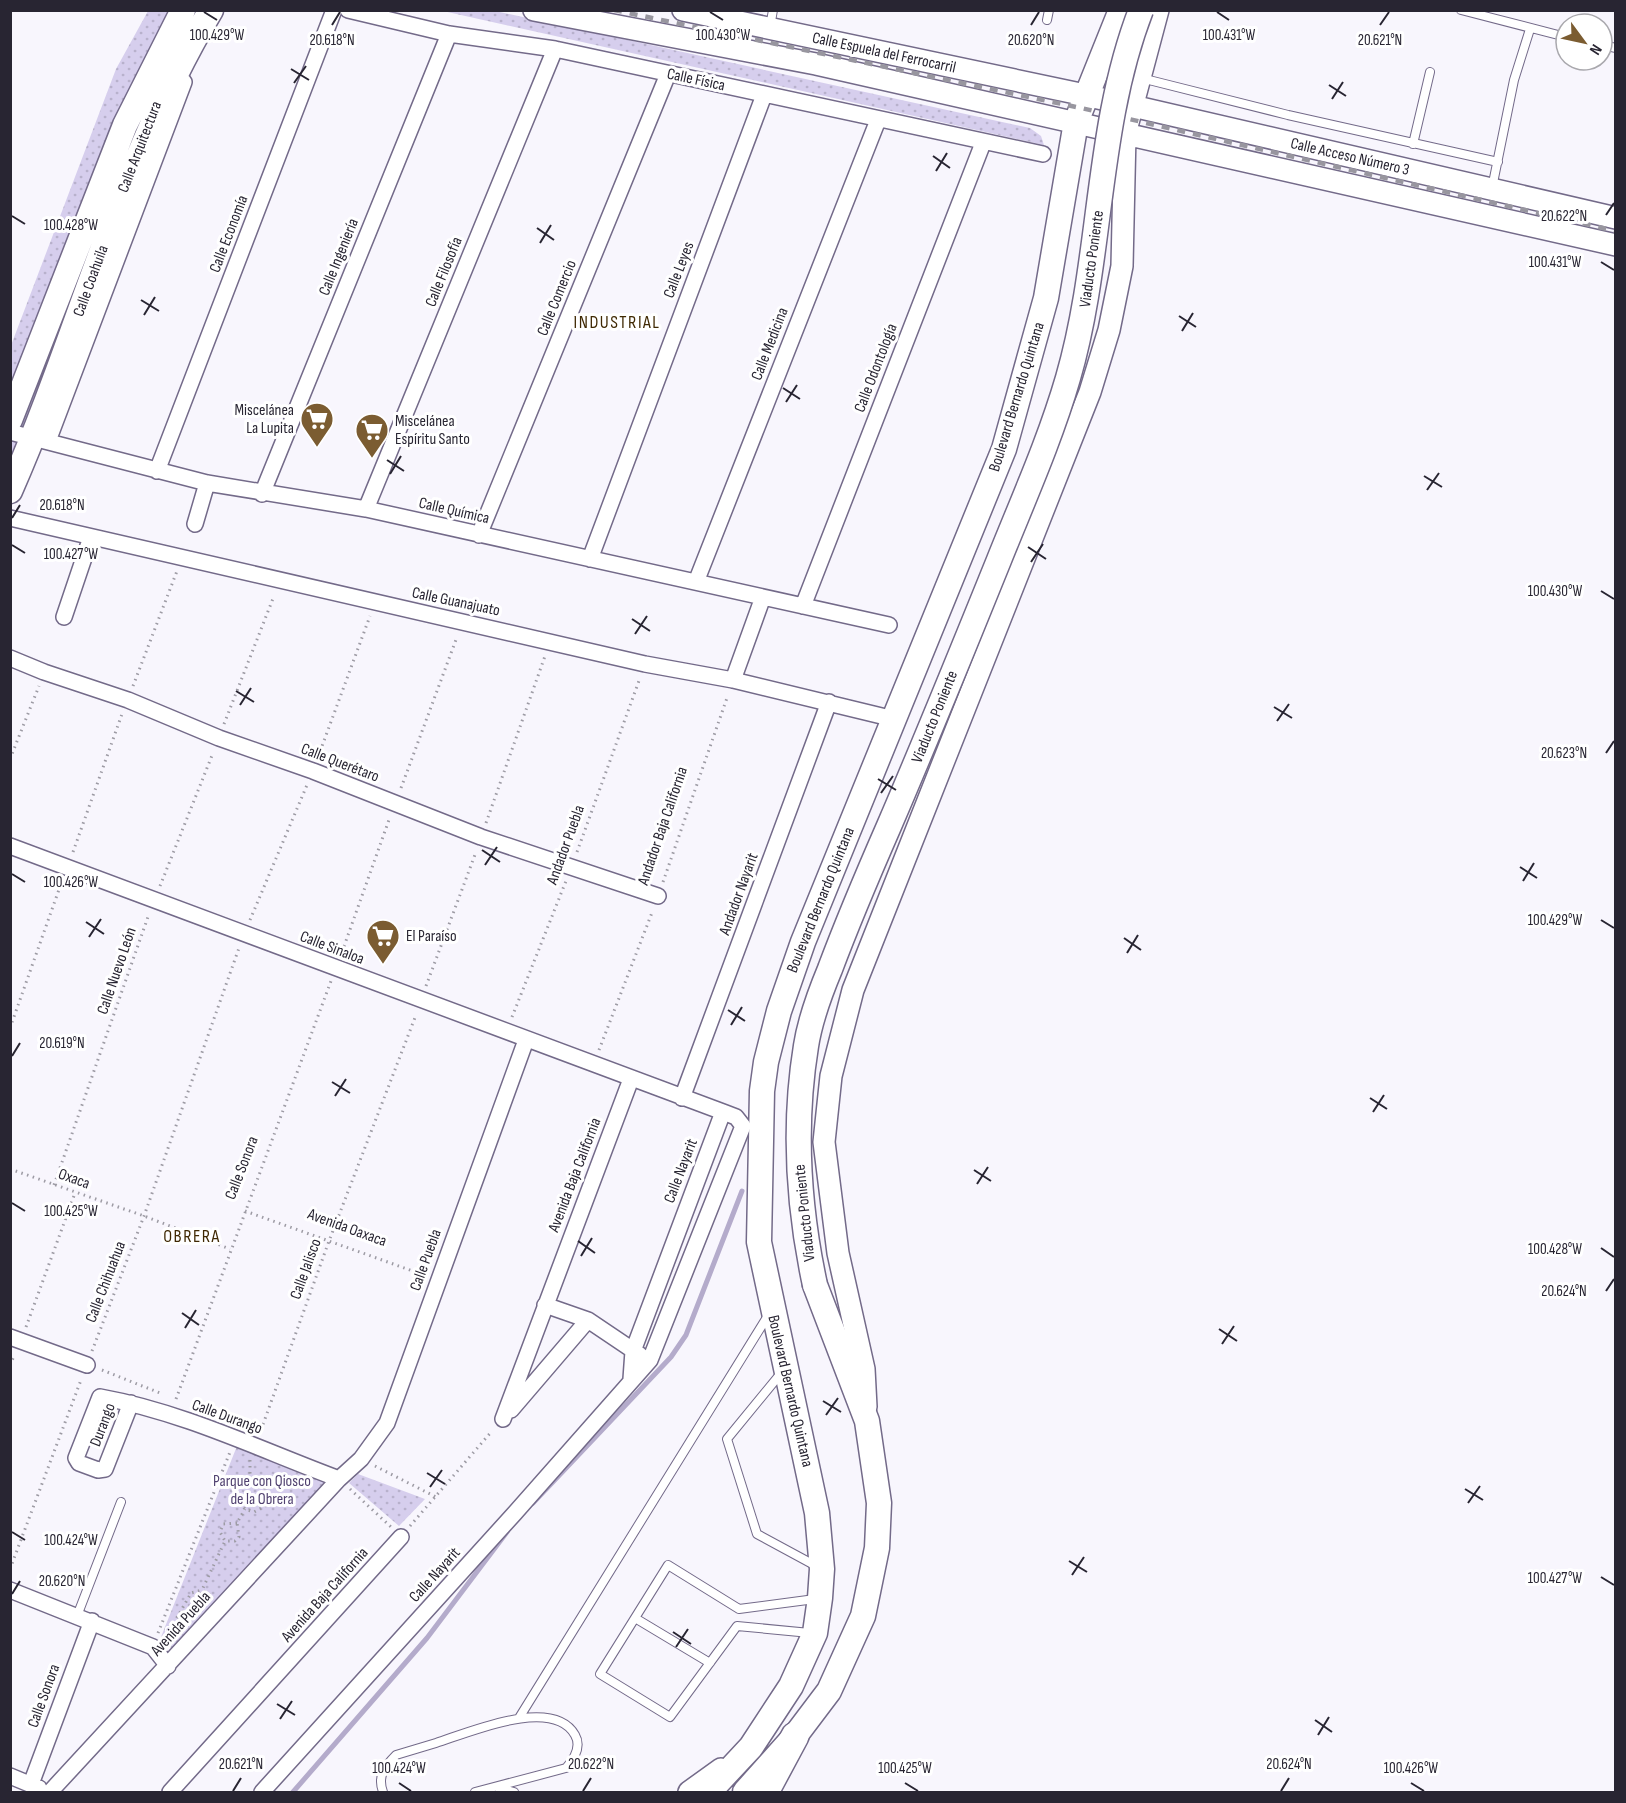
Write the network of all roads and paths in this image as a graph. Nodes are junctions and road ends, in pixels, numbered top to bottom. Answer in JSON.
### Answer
{"nodes":[{"id":1,"x":211,"y":10,"type":"edge"},
{"id":2,"x":334,"y":10,"type":"edge"},
{"id":3,"x":348,"y":10,"type":"edge"},
{"id":4,"x":534,"y":10,"type":"edge"},
{"id":5,"x":683,"y":10,"type":"edge"},
{"id":6,"x":1049,"y":10,"type":"edge"},
{"id":7,"x":1121,"y":10,"type":"edge"},
{"id":8,"x":1141,"y":10,"type":"edge"},
{"id":9,"x":1158,"y":10,"type":"edge"},
{"id":10,"x":1461,"y":10,"type":"edge"},
{"id":11,"x":771,"y":20,"type":"edge"},
{"id":12,"x":1047,"y":20,"type":"dead end"},
{"id":13,"x":186,"y":21,"type":"edge"},
{"id":14,"x":1530,"y":29,"type":"junction"},
{"id":15,"x":449,"y":34,"type":"junction"},
{"id":16,"x":1554,"y":34,"type":"edge"},
{"id":17,"x":555,"y":49,"type":"junction"},
{"id":18,"x":1430,"y":72,"type":"dead end"},
{"id":19,"x":668,"y":74,"type":"junction"},
{"id":20,"x":1140,"y":77,"type":"junction"},
{"id":21,"x":764,"y":95,"type":"junction"},
{"id":22,"x":1085,"y":95,"type":"junction"},
{"id":23,"x":1132,"y":107,"type":"junction"},
{"id":24,"x":878,"y":120,"type":"junction"},
{"id":25,"x":1076,"y":122,"type":"junction"},
{"id":26,"x":1125,"y":134,"type":"junction"},
{"id":27,"x":983,"y":143,"type":"junction"},
{"id":28,"x":1413,"y":144,"type":"junction"},
{"id":29,"x":1043,"y":154,"type":"dead end"},
{"id":30,"x":1498,"y":162,"type":"junction"},
{"id":31,"x":1492,"y":189,"type":"junction"},
{"id":32,"x":1616,"y":218,"type":"edge"},
{"id":33,"x":1616,"y":246,"type":"edge"},
{"id":34,"x":10,"y":420,"type":"edge"},
{"id":35,"x":10,"y":432,"type":"edge"},
{"id":36,"x":41,"y":439,"type":"junction"},
{"id":37,"x":157,"y":471,"type":"junction"},
{"id":38,"x":207,"y":483,"type":"junction"},
{"id":39,"x":10,"y":491,"type":"edge"},
{"id":40,"x":262,"y":494,"type":"junction"},
{"id":41,"x":366,"y":509,"type":"junction"},
{"id":42,"x":10,"y":518,"type":"edge"},
{"id":43,"x":195,"y":524,"type":"dead end"},
{"id":44,"x":479,"y":535,"type":"junction"},
{"id":45,"x":91,"y":537,"type":"junction"},
{"id":46,"x":590,"y":559,"type":"junction"},
{"id":47,"x":696,"y":582,"type":"junction"},
{"id":48,"x":763,"y":597,"type":"junction"},
{"id":49,"x":803,"y":606,"type":"junction"},
{"id":50,"x":64,"y":617,"type":"dead end"},
{"id":51,"x":889,"y":625,"type":"dead end"},
{"id":52,"x":10,"y":658,"type":"edge"},
{"id":53,"x":645,"y":664,"type":"junction"},
{"id":54,"x":44,"y":672,"type":"junction"},
{"id":55,"x":733,"y":680,"type":"junction"},
{"id":56,"x":829,"y":702,"type":"junction"},
{"id":57,"x":894,"y":719,"type":"junction"},
{"id":58,"x":10,"y":759,"type":"edge"},
{"id":59,"x":10,"y":846,"type":"edge"},
{"id":60,"x":572,"y":865,"type":"junction"},
{"id":61,"x":67,"y":867,"type":"junction"},
{"id":62,"x":658,"y":896,"type":"junction"},
{"id":63,"x":154,"y":900,"type":"junction"},
{"id":64,"x":244,"y":934,"type":"junction"},
{"id":65,"x":336,"y":968,"type":"junction"},
{"id":66,"x":421,"y":1001,"type":"junction"},
{"id":67,"x":10,"y":1028,"type":"edge"},
{"id":68,"x":506,"y":1032,"type":"junction"},
{"id":69,"x":526,"y":1040,"type":"junction"},
{"id":70,"x":593,"y":1066,"type":"junction"},
{"id":71,"x":631,"y":1079,"type":"junction"},
{"id":72,"x":682,"y":1098,"type":"junction"},
{"id":73,"x":723,"y":1112,"type":"junction"},
{"id":74,"x":741,"y":1122,"type":"joint"},
{"id":75,"x":10,"y":1169,"type":"edge"},
{"id":76,"x":54,"y":1185,"type":"junction"},
{"id":77,"x":75,"y":1193,"type":"junction"},
{"id":78,"x":245,"y":1211,"type":"junction"},
{"id":79,"x":144,"y":1216,"type":"junction"},
{"id":80,"x":329,"y":1241,"type":"junction"},
{"id":81,"x":230,"y":1249,"type":"junction"},
{"id":82,"x":437,"y":1280,"type":"junction"},
{"id":83,"x":545,"y":1305,"type":"junction"},
{"id":84,"x":772,"y":1310,"type":"junction"},
{"id":85,"x":588,"y":1320,"type":"junction"},
{"id":86,"x":16,"y":1339,"type":"edge"},
{"id":87,"x":633,"y":1351,"type":"junction"},
{"id":88,"x":650,"y":1360,"type":"junction"},
{"id":89,"x":10,"y":1365,"type":"edge"},
{"id":90,"x":87,"y":1365,"type":"junction"},
{"id":91,"x":785,"y":1368,"type":"junction"},
{"id":92,"x":631,"y":1379,"type":"junction"},
{"id":93,"x":99,"y":1397,"type":"joint"},
{"id":94,"x":131,"y":1403,"type":"junction"},
{"id":95,"x":171,"y":1415,"type":"junction"},
{"id":96,"x":503,"y":1419,"type":"junction"},
{"id":97,"x":867,"y":1421,"type":"junction"},
{"id":98,"x":235,"y":1439,"type":"junction"},
{"id":99,"x":253,"y":1446,"type":"junction"},
{"id":100,"x":361,"y":1459,"type":"junction"},
{"id":101,"x":314,"y":1470,"type":"junction"},
{"id":102,"x":339,"y":1479,"type":"junction"},
{"id":103,"x":250,"y":1482,"type":"junction"},
{"id":104,"x":265,"y":1488,"type":"junction"},
{"id":105,"x":435,"y":1497,"type":"junction"},
{"id":106,"x":121,"y":1502,"type":"dead end"},
{"id":107,"x":245,"y":1509,"type":"junction"},
{"id":108,"x":237,"y":1523,"type":"junction"},
{"id":109,"x":401,"y":1537,"type":"junction"},
{"id":110,"x":225,"y":1541,"type":"junction"},
{"id":111,"x":10,"y":1569,"type":"edge"},
{"id":112,"x":822,"y":1569,"type":"junction"},
{"id":113,"x":10,"y":1590,"type":"edge"},
{"id":114,"x":202,"y":1590,"type":"junction"},
{"id":115,"x":820,"y":1598,"type":"junction"},
{"id":116,"x":224,"y":1604,"type":"junction"},
{"id":117,"x":84,"y":1618,"type":"junction"},
{"id":118,"x":634,"y":1618,"type":"junction"},
{"id":119,"x":815,"y":1634,"type":"junction"},
{"id":120,"x":158,"y":1645,"type":"junction"},
{"id":121,"x":710,"y":1663,"type":"junction"},
{"id":122,"x":168,"y":1666,"type":"junction"},
{"id":123,"x":519,"y":1718,"type":"junction"},
{"id":124,"x":795,"y":1736,"type":"junction"},
{"id":125,"x":751,"y":1747,"type":"junction"},
{"id":126,"x":10,"y":1776,"type":"edge"},
{"id":127,"x":31,"y":1784,"type":"junction"},
{"id":128,"x":496,"y":1787,"type":"junction"},
{"id":129,"x":49,"y":1792,"type":"edge"},
{"id":130,"x":170,"y":1792,"type":"edge"},
{"id":131,"x":262,"y":1792,"type":"edge"},
{"id":132,"x":383,"y":1792,"type":"edge"},
{"id":133,"x":477,"y":1792,"type":"edge"},
{"id":134,"x":514,"y":1792,"type":"edge"},
{"id":135,"x":689,"y":1792,"type":"edge"},
{"id":136,"x":710,"y":1792,"type":"edge"},
{"id":137,"x":745,"y":1792,"type":"edge"},
{"id":138,"x":765,"y":1792,"type":"edge"}],
"edges":[{"from":1,"to":13,"type":"main road","name":"Calle Coahuila"},
{"from":2,"to":37,"type":"street","name":"Calle Economía"},
{"from":3,"to":15,"type":"street","name":"Calle Física"},
{"from":4,"to":25,"type":"street"},
{"from":5,"to":11,"type":"street","name":"Calle Espuela del Ferrocarril"},
{"from":6,"to":12,"type":"lane"},
{"from":7,"to":22,"type":"main road","name":"Boulevard Bernardo Quintana"},
{"from":8,"to":97,"type":"main road","name":"Viaducto Poniente","bridge":true},
{"from":9,"to":20,"type":"street"},
{"from":10,"to":14,"type":"lane"},
{"from":11,"to":22,"type":"street","name":"Calle Espuela del Ferrocarril"},
{"from":13,"to":34,"type":"main road","name":"Calle Coahuila"},
{"from":13,"to":36,"type":"main road","name":"Calle Coahuila"},
{"from":14,"to":16,"type":"lane"},
{"from":14,"to":30,"type":"lane"},
{"from":15,"to":17,"type":"street","name":"Calle Física"},
{"from":15,"to":40,"type":"street","name":"Calle Ingeniería"},
{"from":17,"to":19,"type":"street","name":"Calle Física"},
{"from":17,"to":41,"type":"street","name":"Calle Filosofía"},
{"from":18,"to":28,"type":"lane"},
{"from":19,"to":21,"type":"street","name":"Calle Física"},
{"from":19,"to":44,"type":"street","name":"Calle Comercio"},
{"from":20,"to":23,"type":"street"},
{"from":20,"to":28,"type":"lane"},
{"from":21,"to":24,"type":"street","name":"Calle Física"},
{"from":21,"to":46,"type":"street","name":"Calle Leyes"},
{"from":22,"to":23,"type":"street","name":"Calle Acceso Número 3"},
{"from":22,"to":25,"type":"main road","name":"Boulevard Bernardo Quintana"},
{"from":23,"to":26,"type":"street"},
{"from":23,"to":31,"type":"street","name":"Calle Acceso Número 3"},
{"from":24,"to":27,"type":"street","name":"Calle Física"},
{"from":24,"to":47,"type":"street","name":"Calle Medicina"},
{"from":25,"to":26,"type":"street"},
{"from":25,"to":57,"type":"main road","name":"Boulevard Bernardo Quintana"},
{"from":26,"to":33,"type":"street","name":"Calle Acceso Número 3"},
{"from":26,"to":97,"type":"street"},
{"from":27,"to":29,"type":"street","name":"Calle Física"},
{"from":27,"to":49,"type":"street","name":"Calle Odontología"},
{"from":28,"to":30,"type":"lane"},
{"from":30,"to":31,"type":"lane"},
{"from":31,"to":32,"type":"street","name":"Calle Acceso Número 3"},
{"from":35,"to":36,"type":"street","name":"Calle Química"},
{"from":36,"to":37,"type":"street","name":"Calle Química"},
{"from":36,"to":39,"type":"main road","name":"Calle Coahuila"},
{"from":37,"to":38,"type":"street","name":"Calle Química"},
{"from":38,"to":40,"type":"street","name":"Calle Química"},
{"from":38,"to":43,"type":"street"},
{"from":40,"to":41,"type":"street","name":"Calle Química"},
{"from":41,"to":44,"type":"street","name":"Calle Química"},
{"from":42,"to":45,"type":"street","name":"Calle Guanajuato"},
{"from":44,"to":46,"type":"street","name":"Calle Química"},
{"from":45,"to":50,"type":"street"},
{"from":45,"to":53,"type":"street","name":"Calle Guanajuato"},
{"from":46,"to":47,"type":"street","name":"Calle Química"},
{"from":47,"to":48,"type":"street","name":"Calle Química"},
{"from":48,"to":49,"type":"street","name":"Calle Química"},
{"from":48,"to":55,"type":"street"},
{"from":49,"to":51,"type":"street","name":"Calle Química"},
{"from":52,"to":54,"type":"street","name":"Calle Querétaro"},
{"from":53,"to":55,"type":"street","name":"Calle Guanajuato"},
{"from":53,"to":60,"type":"path","name":"Andador Puebla"},
{"from":54,"to":58,"type":"path"},
{"from":54,"to":60,"type":"street","name":"Calle Querétaro"},
{"from":55,"to":56,"type":"street","name":"Calle Guanajuato"},
{"from":55,"to":62,"type":"path","name":"Andador Baja California"},
{"from":56,"to":57,"type":"street","name":"Calle Guanajuato"},
{"from":56,"to":72,"type":"street","name":"Andador Nayarit"},
{"from":57,"to":84,"type":"main road","name":"Boulevard Bernardo Quintana"},
{"from":59,"to":61,"type":"street","name":"Calle Sinaloa"},
{"from":60,"to":62,"type":"street","name":"Calle Querétaro"},
{"from":60,"to":68,"type":"path","name":"Andador Puebla"},
{"from":61,"to":63,"type":"street","name":"Calle Sinaloa"},
{"from":61,"to":67,"type":"path"},
{"from":62,"to":70,"type":"path","name":"Andador Baja California"},
{"from":63,"to":64,"type":"street","name":"Calle Sinaloa"},
{"from":63,"to":76,"type":"path","name":"Calle Nuevo León"},
{"from":64,"to":65,"type":"street","name":"Calle Sinaloa"},
{"from":64,"to":79,"type":"path","name":"Calle Chihuahua"},
{"from":65,"to":66,"type":"street","name":"Calle Sinaloa"},
{"from":65,"to":78,"type":"path","name":"Calle Sonora"},
{"from":66,"to":68,"type":"street","name":"Calle Sinaloa"},
{"from":66,"to":80,"type":"path","name":"Calle Jalisco"},
{"from":68,"to":69,"type":"street","name":"Calle Sinaloa"},
{"from":69,"to":70,"type":"street","name":"Calle Sinaloa"},
{"from":69,"to":82,"type":"street","name":"Calle Puebla"},
{"from":70,"to":71,"type":"street","name":"Calle Sinaloa"},
{"from":71,"to":72,"type":"street","name":"Calle Sinaloa"},
{"from":71,"to":83,"type":"street","name":"Avenida Baja California"},
{"from":72,"to":73,"type":"street","name":"Calle Sinaloa"},
{"from":73,"to":74,"type":"street","name":"Calle Sinaloa"},
{"from":73,"to":87,"type":"street","name":"Calle Nayarit"},
{"from":74,"to":88,"type":"street","name":"Calle Nayarit"},
{"from":75,"to":76,"type":"path","name":"Oxaca"},
{"from":76,"to":77,"type":"path","name":"Oxaca"},
{"from":77,"to":79,"type":"path","name":"Oxaca"},
{"from":77,"to":86,"type":"path"},
{"from":78,"to":80,"type":"path","name":"Avenida Oaxaca"},
{"from":78,"to":81,"type":"path","name":"Calle Sonora"},
{"from":79,"to":81,"type":"path","name":"Oxaca"},
{"from":79,"to":90,"type":"path","name":"Calle Chihuahua"},
{"from":80,"to":82,"type":"path","name":"Avenida Oaxaca"},
{"from":80,"to":99,"type":"path","name":"Calle Jalisco"},
{"from":81,"to":95,"type":"path","name":"Calle Sonora"},
{"from":82,"to":100,"type":"street","name":"Calle Puebla"},
{"from":83,"to":85,"type":"street"},
{"from":83,"to":96,"type":"street","name":"Avenida Baja California"},
{"from":84,"to":91,"type":"main road","name":"Boulevard Bernardo Quintana"},
{"from":84,"to":123,"type":"lane"},
{"from":85,"to":87,"type":"street"},
{"from":85,"to":96,"type":"street"},
{"from":86,"to":89,"type":"path"},
{"from":86,"to":90,"type":"street"},
{"from":87,"to":88,"type":"street"},
{"from":87,"to":92,"type":"street","name":"Calle Nayarit"},
{"from":88,"to":92,"type":"street","name":"Calle Nayarit"},
{"from":90,"to":111,"type":"path","name":"Calle Chihuahua"},
{"from":91,"to":112,"type":"main road","name":"Boulevard Bernardo Quintana"},
{"from":91,"to":112,"type":"lane"},
{"from":92,"to":131,"type":"street","name":"Calle Nayarit"},
{"from":93,"to":94,"type":"street","name":"Calle Durango"},
{"from":93,"to":94,"type":"street","name":"Durango"},
{"from":94,"to":95,"type":"street","name":"Calle Durango"},
{"from":95,"to":98,"type":"street","name":"Calle Durango"},
{"from":96,"to":105,"type":"path"},
{"from":97,"to":124,"type":"main road"},
{"from":98,"to":99,"type":"street","name":"Calle Durango"},
{"from":98,"to":120,"type":"path"},
{"from":99,"to":101,"type":"street","name":"Calle Durango"},
{"from":99,"to":103,"type":"path","name":"Calle Jalisco"},
{"from":100,"to":102,"type":"street","name":"Calle Puebla"},
{"from":100,"to":105,"type":"path"},
{"from":101,"to":102,"type":"street","name":"Calle Durango"},
{"from":101,"to":104,"type":"path"},
{"from":102,"to":109,"type":"path"},
{"from":102,"to":116,"type":"street","name":"Avenida Puebla"},
{"from":103,"to":104,"type":"path"},
{"from":103,"to":107,"type":"path"},
{"from":104,"to":107,"type":"path"},
{"from":105,"to":109,"type":"path"},
{"from":106,"to":117,"type":"lane","name":"Calle Sonora"},
{"from":107,"to":108,"type":"path"},
{"from":108,"to":110,"type":"path"},
{"from":108,"to":110,"type":"path"},
{"from":109,"to":130,"type":"street","name":"Avenida Baja California"},
{"from":110,"to":114,"type":"path"},
{"from":112,"to":115,"type":"main road","name":"Boulevard Bernardo Quintana"},
{"from":113,"to":117,"type":"street"},
{"from":114,"to":116,"type":"path"},
{"from":114,"to":120,"type":"path"},
{"from":115,"to":118,"type":"lane"},
{"from":115,"to":119,"type":"main road","name":"Boulevard Bernardo Quintana"},
{"from":116,"to":122,"type":"street","name":"Avenida Puebla"},
{"from":117,"to":120,"type":"street"},
{"from":117,"to":127,"type":"street","name":"Calle Sonora"},
{"from":118,"to":121,"type":"lane"},
{"from":118,"to":121,"type":"lane"},
{"from":119,"to":121,"type":"lane"},
{"from":119,"to":125,"type":"main road","name":"Boulevard Bernardo Quintana"},
{"from":120,"to":122,"type":"street"},
{"from":122,"to":129,"type":"street","name":"Avenida Puebla"},
{"from":123,"to":128,"type":"lane"},
{"from":123,"to":132,"type":"lane"},
{"from":124,"to":137,"type":"main road"},
{"from":124,"to":138,"type":"highway"},
{"from":125,"to":135,"type":"street"},
{"from":125,"to":136,"type":"main road","name":"Boulevard Bernardo Quintana"},
{"from":126,"to":127,"type":"street"},
{"from":127,"to":129,"type":"street"},
{"from":128,"to":133,"type":"lane"},
{"from":128,"to":134,"type":"lane"}]}
